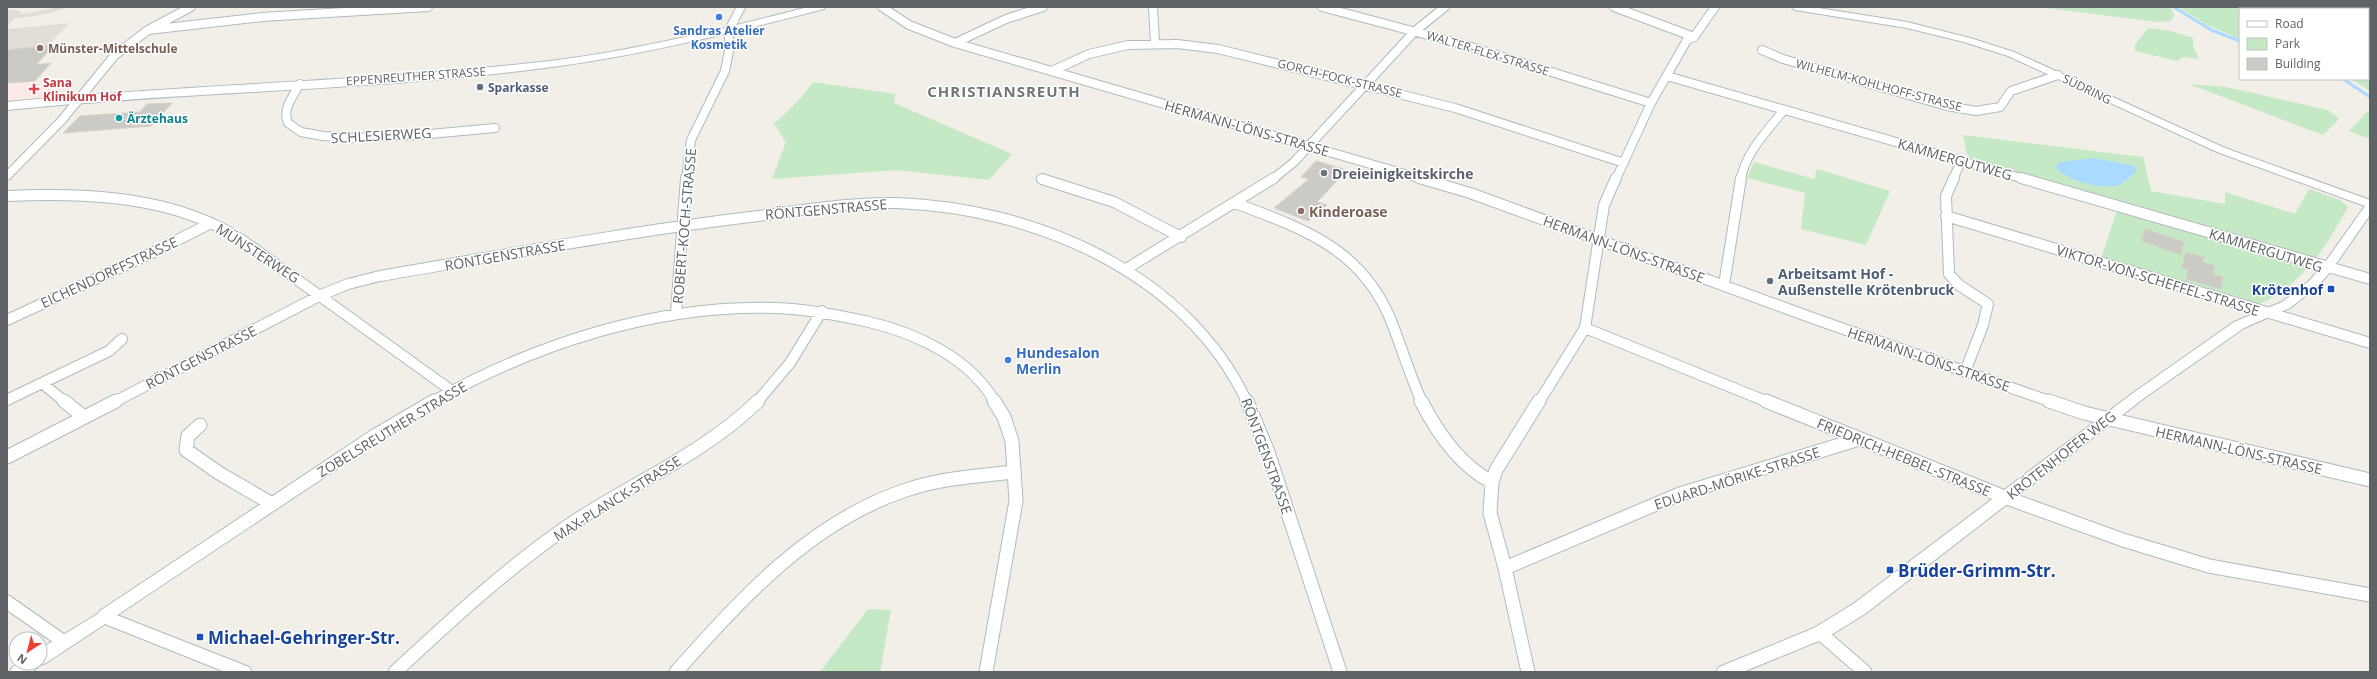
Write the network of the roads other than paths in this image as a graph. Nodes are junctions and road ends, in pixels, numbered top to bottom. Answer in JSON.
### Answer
{"nodes":[{"id":1,"x":191,"y":7,"type":"edge"},
{"id":2,"x":280,"y":7,"type":"edge"},
{"id":3,"x":428,"y":7,"type":"edge"},
{"id":4,"x":741,"y":7,"type":"edge"},
{"id":5,"x":820,"y":7,"type":"edge"},
{"id":6,"x":882,"y":7,"type":"edge"},
{"id":7,"x":1043,"y":7,"type":"edge"},
{"id":8,"x":1154,"y":7,"type":"edge"},
{"id":9,"x":1322,"y":7,"type":"edge"},
{"id":10,"x":1445,"y":7,"type":"edge"},
{"id":11,"x":1614,"y":7,"type":"edge"},
{"id":12,"x":1715,"y":7,"type":"edge"},
{"id":13,"x":1795,"y":7,"type":"edge"},
{"id":14,"x":262,"y":17,"type":"junction"},
{"id":15,"x":148,"y":30,"type":"junction"},
{"id":16,"x":729,"y":30,"type":"junction"},
{"id":17,"x":1414,"y":31,"type":"junction"},
{"id":18,"x":1694,"y":37,"type":"junction"},
{"id":19,"x":956,"y":43,"type":"junction"},
{"id":20,"x":1155,"y":43,"type":"junction"},
{"id":21,"x":1762,"y":50,"type":"dead end"},
{"id":22,"x":1052,"y":71,"type":"junction"},
{"id":23,"x":2058,"y":75,"type":"junction"},
{"id":24,"x":1667,"y":76,"type":"junction"},
{"id":25,"x":300,"y":84,"type":"junction"},
{"id":26,"x":1366,"y":84,"type":"junction"},
{"id":27,"x":78,"y":100,"type":"junction"},
{"id":28,"x":1652,"y":103,"type":"junction"},
{"id":29,"x":7,"y":106,"type":"edge"},
{"id":30,"x":1784,"y":110,"type":"junction"},
{"id":31,"x":495,"y":128,"type":"dead end"},
{"id":32,"x":1309,"y":146,"type":"junction"},
{"id":33,"x":1961,"y":162,"type":"junction"},
{"id":34,"x":1624,"y":163,"type":"junction"},
{"id":35,"x":7,"y":176,"type":"edge"},
{"id":36,"x":1042,"y":179,"type":"dead end"},
{"id":37,"x":7,"y":196,"type":"edge"},
{"id":38,"x":1235,"y":203,"type":"junction"},
{"id":39,"x":2370,"y":205,"type":"edge"},
{"id":40,"x":1946,"y":216,"type":"junction"},
{"id":41,"x":211,"y":223,"type":"junction"},
{"id":42,"x":681,"y":225,"type":"junction"},
{"id":43,"x":1181,"y":237,"type":"junction"},
{"id":44,"x":1597,"y":239,"type":"junction"},
{"id":45,"x":2327,"y":268,"type":"junction"},
{"id":46,"x":1126,"y":269,"type":"junction"},
{"id":47,"x":2370,"y":279,"type":"edge"},
{"id":48,"x":1724,"y":285,"type":"junction"},
{"id":49,"x":321,"y":295,"type":"junction"},
{"id":50,"x":822,"y":311,"type":"junction"},
{"id":51,"x":2266,"y":312,"type":"junction"},
{"id":52,"x":676,"y":313,"type":"junction"},
{"id":53,"x":7,"y":320,"type":"edge"},
{"id":54,"x":1584,"y":328,"type":"junction"},
{"id":55,"x":122,"y":339,"type":"dead end"},
{"id":56,"x":2370,"y":343,"type":"edge"},
{"id":57,"x":1965,"y":372,"type":"junction"},
{"id":58,"x":42,"y":383,"type":"junction"},
{"id":59,"x":452,"y":391,"type":"junction"},
{"id":60,"x":7,"y":400,"type":"edge"},
{"id":61,"x":84,"y":417,"type":"junction"},
{"id":62,"x":2107,"y":418,"type":"junction"},
{"id":63,"x":200,"y":425,"type":"dead end"},
{"id":64,"x":1859,"y":439,"type":"junction"},
{"id":65,"x":7,"y":457,"type":"edge"},
{"id":66,"x":1014,"y":472,"type":"junction"},
{"id":67,"x":2370,"y":480,"type":"edge"},
{"id":68,"x":1492,"y":482,"type":"junction"},
{"id":69,"x":2007,"y":498,"type":"junction"},
{"id":70,"x":272,"y":504,"type":"junction"},
{"id":71,"x":1505,"y":568,"type":"junction"},
{"id":72,"x":2370,"y":595,"type":"edge"},
{"id":73,"x":7,"y":602,"type":"edge"},
{"id":74,"x":104,"y":616,"type":"junction"},
{"id":75,"x":1820,"y":633,"type":"junction"},
{"id":76,"x":64,"y":642,"type":"junction"},
{"id":77,"x":48,"y":653,"type":"edge"},
{"id":78,"x":243,"y":672,"type":"edge"},
{"id":79,"x":395,"y":672,"type":"edge"},
{"id":80,"x":676,"y":672,"type":"edge"},
{"id":81,"x":986,"y":672,"type":"edge"},
{"id":82,"x":1340,"y":672,"type":"edge"},
{"id":83,"x":1528,"y":672,"type":"edge"},
{"id":84,"x":1725,"y":672,"type":"edge"},
{"id":85,"x":1866,"y":672,"type":"edge"}],
"edges":[{"from":1,"to":15,"type":"street"},
{"from":2,"to":14,"type":"street"},
{"from":3,"to":14,"type":"street"},
{"from":4,"to":16,"type":"street","name":"ROBERT-KOCH-STRASSE"},
{"from":5,"to":16,"type":"main road","name":"EPPENREUTHER STRASSE"},
{"from":6,"to":19,"type":"street","name":"HERMANN-LÖNS-STRASSE"},
{"from":7,"to":19,"type":"street"},
{"from":8,"to":20,"type":"street"},
{"from":9,"to":17,"type":"street","name":"WALTER-FLEX-STRASSE"},
{"from":10,"to":17,"type":"street"},
{"from":11,"to":18,"type":"street"},
{"from":12,"to":18,"type":"street"},
{"from":13,"to":23,"type":"street","name":"SÜDRING"},
{"from":14,"to":15,"type":"street"},
{"from":15,"to":27,"type":"street"},
{"from":16,"to":25,"type":"main road","name":"EPPENREUTHER STRASSE"},
{"from":16,"to":42,"type":"street","name":"ROBERT-KOCH-STRASSE"},
{"from":17,"to":26,"type":"street"},
{"from":17,"to":28,"type":"street","name":"WALTER-FLEX-STRASSE"},
{"from":18,"to":24,"type":"street"},
{"from":19,"to":22,"type":"street","name":"HERMANN-LÖNS-STRASSE"},
{"from":20,"to":22,"type":"street","name":"GORCH-FOCK-STRASSE"},
{"from":20,"to":26,"type":"street","name":"GORCH-FOCK-STRASSE"},
{"from":21,"to":23,"type":"street","name":"WILHELM-KOHLHOFF-STRASSE"},
{"from":22,"to":32,"type":"street","name":"HERMANN-LÖNS-STRASSE"},
{"from":23,"to":39,"type":"street","name":"SÜDRING"},
{"from":24,"to":28,"type":"street"},
{"from":24,"to":30,"type":"street","name":"KAMMERGUTWEG"},
{"from":25,"to":27,"type":"main road","name":"EPPENREUTHER STRASSE"},
{"from":25,"to":31,"type":"street","name":"SCHLESIERWEG"},
{"from":26,"to":32,"type":"street"},
{"from":26,"to":34,"type":"street","name":"GORCH-FOCK-STRASSE"},
{"from":27,"to":29,"type":"main road","name":"EPPENREUTHER STRASSE"},
{"from":27,"to":35,"type":"street"},
{"from":28,"to":34,"type":"street"},
{"from":30,"to":33,"type":"street","name":"KAMMERGUTWEG"},
{"from":30,"to":48,"type":"street"},
{"from":32,"to":38,"type":"street"},
{"from":32,"to":44,"type":"street","name":"HERMANN-LÖNS-STRASSE"},
{"from":33,"to":40,"type":"street"},
{"from":33,"to":45,"type":"street","name":"KAMMERGUTWEG"},
{"from":34,"to":44,"type":"street"},
{"from":36,"to":43,"type":"street"},
{"from":37,"to":41,"type":"street","name":"MÜNSTERWEG"},
{"from":38,"to":43,"type":"street"},
{"from":38,"to":68,"type":"street"},
{"from":39,"to":45,"type":"street","name":"KRÖTENHOFER WEG"},
{"from":40,"to":51,"type":"street","name":"VIKTOR-VON-SCHEFFEL-STRASSE"},
{"from":40,"to":57,"type":"street"},
{"from":41,"to":49,"type":"street","name":"MÜNSTERWEG"},
{"from":41,"to":53,"type":"street","name":"EICHENDORFFSTRASSE"},
{"from":42,"to":46,"type":"street","name":"RÖNTGENSTRASSE"},
{"from":42,"to":49,"type":"street","name":"RÖNTGENSTRASSE"},
{"from":42,"to":52,"type":"street","name":"ROBERT-KOCH-STRASSE"},
{"from":43,"to":46,"type":"street"},
{"from":44,"to":48,"type":"street","name":"HERMANN-LÖNS-STRASSE"},
{"from":44,"to":54,"type":"street"},
{"from":45,"to":47,"type":"street","name":"KAMMERGUTWEG"},
{"from":45,"to":51,"type":"street","name":"KRÖTENHOFER WEG"},
{"from":46,"to":82,"type":"street","name":"RÖNTGENSTRASSE"},
{"from":48,"to":57,"type":"street","name":"HERMANN-LÖNS-STRASSE"},
{"from":49,"to":59,"type":"street","name":"MÜNSTERWEG"},
{"from":49,"to":61,"type":"street","name":"RÖNTGENSTRASSE"},
{"from":50,"to":52,"type":"street","name":"ZOBELSREUTHER STRASSE"},
{"from":50,"to":66,"type":"street","name":"ZOBELSREUTHER STRASSE"},
{"from":50,"to":79,"type":"street","name":"MAX-PLANCK-STRASSE"},
{"from":51,"to":56,"type":"street","name":"VIKTOR-VON-SCHEFFEL-STRASSE"},
{"from":51,"to":62,"type":"street","name":"KRÖTENHOFER WEG"},
{"from":52,"to":59,"type":"street","name":"ZOBELSREUTHER STRASSE"},
{"from":54,"to":64,"type":"street","name":"FRIEDRICH-HEBBEL-STRASSE"},
{"from":54,"to":68,"type":"street"},
{"from":55,"to":58,"type":"street"},
{"from":57,"to":62,"type":"street","name":"HERMANN-LÖNS-STRASSE"},
{"from":58,"to":60,"type":"street"},
{"from":58,"to":61,"type":"street"},
{"from":59,"to":70,"type":"street","name":"ZOBELSREUTHER STRASSE"},
{"from":61,"to":65,"type":"street","name":"RÖNTGENSTRASSE"},
{"from":62,"to":67,"type":"street","name":"HERMANN-LÖNS-STRASSE"},
{"from":62,"to":69,"type":"street","name":"KRÖTENHOFER WEG"},
{"from":63,"to":70,"type":"street"},
{"from":64,"to":69,"type":"street","name":"FRIEDRICH-HEBBEL-STRASSE"},
{"from":64,"to":71,"type":"street","name":"EDUARD-MÖRIKE-STRASSE"},
{"from":66,"to":80,"type":"street"},
{"from":66,"to":81,"type":"street","name":"ZOBELSREUTHER STRASSE"},
{"from":68,"to":71,"type":"street"},
{"from":69,"to":72,"type":"street","name":"FRIEDRICH-HEBBEL-STRASSE"},
{"from":69,"to":75,"type":"street","name":"KRÖTENHOFER WEG"},
{"from":70,"to":74,"type":"street","name":"ZOBELSREUTHER STRASSE"},
{"from":71,"to":83,"type":"street"},
{"from":73,"to":76,"type":"street"},
{"from":74,"to":76,"type":"street","name":"ZOBELSREUTHER STRASSE"},
{"from":74,"to":78,"type":"street"},
{"from":75,"to":84,"type":"street","name":"KRÖTENHOFER WEG"},
{"from":75,"to":85,"type":"street"},
{"from":76,"to":77,"type":"street","name":"ZOBELSREUTHER STRASSE"}]}
